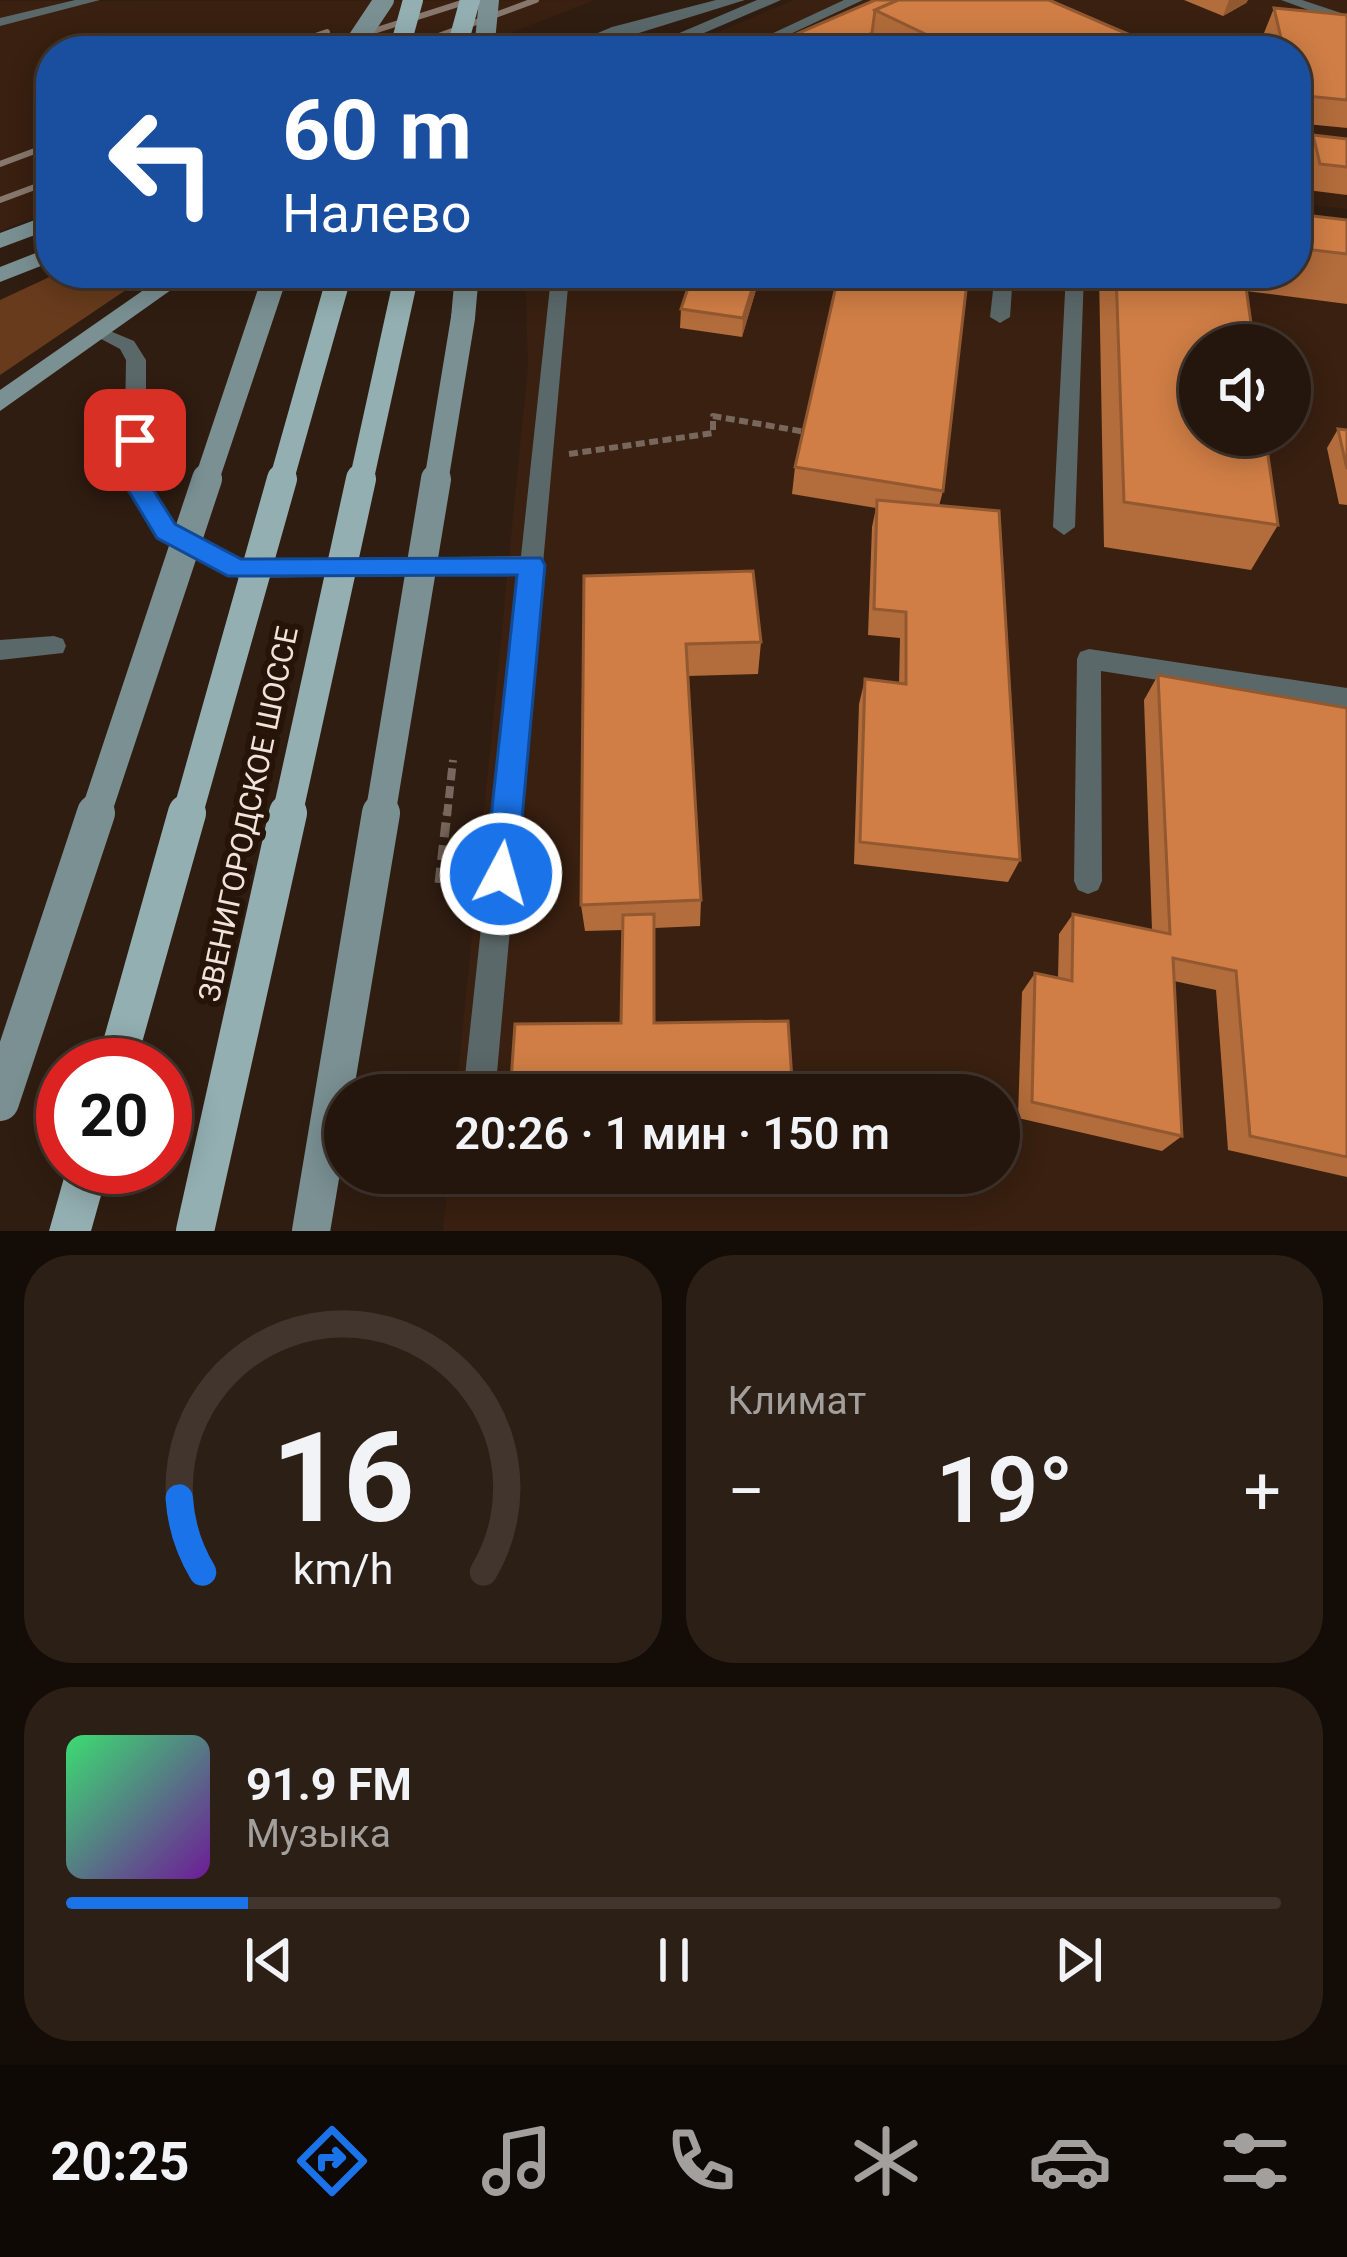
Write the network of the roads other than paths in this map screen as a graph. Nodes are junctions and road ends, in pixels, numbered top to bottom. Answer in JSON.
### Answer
{"nodes":[{"id":1,"x":93,"y":0,"type":"edge"},
{"id":2,"x":385,"y":0,"type":"edge"},
{"id":3,"x":413,"y":0,"type":"edge"},
{"id":4,"x":470,"y":0,"type":"edge"},
{"id":5,"x":489,"y":0,"type":"edge"},
{"id":6,"x":736,"y":0,"type":"edge"},
{"id":7,"x":772,"y":0,"type":"edge"},
{"id":8,"x":856,"y":0,"type":"edge"},
{"id":9,"x":1288,"y":0,"type":"edge"},
{"id":10,"x":1347,"y":20,"type":"edge"},
{"id":11,"x":0,"y":22,"type":"edge"},
{"id":12,"x":360,"y":36,"type":"edge"},
{"id":13,"x":372,"y":36,"type":"edge"},
{"id":14,"x":403,"y":36,"type":"edge"},
{"id":15,"x":460,"y":36,"type":"edge"},
{"id":16,"x":485,"y":36,"type":"edge"},
{"id":17,"x":604,"y":36,"type":"edge"},
{"id":18,"x":683,"y":36,"type":"edge"},
{"id":19,"x":776,"y":36,"type":"edge"},
{"id":20,"x":1311,"y":142,"type":"edge"},
{"id":21,"x":1347,"y":146,"type":"edge"},
{"id":22,"x":36,"y":227,"type":"edge"},
{"id":23,"x":0,"y":242,"type":"edge"},
{"id":24,"x":36,"y":260,"type":"edge"},
{"id":25,"x":0,"y":275,"type":"edge"},
{"id":26,"x":161,"y":288,"type":"edge"},
{"id":27,"x":272,"y":288,"type":"edge"},
{"id":28,"x":336,"y":288,"type":"edge"},
{"id":29,"x":404,"y":288,"type":"edge"},
{"id":30,"x":466,"y":288,"type":"edge"},
{"id":31,"x":559,"y":288,"type":"edge"},
{"id":32,"x":1003,"y":288,"type":"edge"},
{"id":33,"x":1074,"y":288,"type":"edge"},
{"id":34,"x":1000,"y":316,"type":"dead end"},
{"id":35,"x":98,"y":332,"type":"junction"},
{"id":36,"x":0,"y":402,"type":"edge"},
{"id":37,"x":1064,"y":527,"type":"dead end"},
{"id":38,"x":532,"y":565,"type":"junction"},
{"id":39,"x":54,"y":646,"type":"dead end"},
{"id":40,"x":0,"y":650,"type":"edge"},
{"id":41,"x":1347,"y":699,"type":"edge"},
{"id":42,"x":1088,"y":881,"type":"dead end"},
{"id":43,"x":124,"y":1038,"type":"edge"},
{"id":44,"x":481,"y":1074,"type":"edge"},
{"id":45,"x":0,"y":1102,"type":"edge"},
{"id":46,"x":80,"y":1194,"type":"edge"},
{"id":47,"x":70,"y":1231,"type":"edge"},
{"id":48,"x":195,"y":1231,"type":"edge"},
{"id":49,"x":311,"y":1231,"type":"edge"}],
"edges":[{"from":1,"to":11,"type":"lane"},
{"from":2,"to":12,"type":"main road","bridge":true},
{"from":2,"to":13,"type":"main road","bridge":true},
{"from":3,"to":14,"type":"main road","bridge":true},
{"from":4,"to":15,"type":"main road","bridge":true},
{"from":5,"to":16,"type":"main road","bridge":true},
{"from":6,"to":17,"type":"street"},
{"from":7,"to":18,"type":"street"},
{"from":8,"to":19,"type":"lane"},
{"from":9,"to":10,"type":"lane"},
{"from":20,"to":21,"type":"lane"},
{"from":22,"to":23,"type":"main road"},
{"from":24,"to":25,"type":"main road"},
{"from":26,"to":35,"type":"main road"},
{"from":27,"to":45,"type":"main road","bridge":true},
{"from":28,"to":43,"type":"main road","name":"ЗВЕНИГОРОДСКОЕ ШОССЕ","bridge":true},
{"from":29,"to":48,"type":"main road","name":"ЗВЕНИГОРОДСКОЕ ШОССЕ","bridge":true},
{"from":30,"to":49,"type":"main road","bridge":true},
{"from":31,"to":38,"type":"lane"},
{"from":32,"to":34,"type":"lane"},
{"from":33,"to":37,"type":"lane"},
{"from":35,"to":36,"type":"main road"},
{"from":35,"to":38,"type":"lane"},
{"from":38,"to":44,"type":"lane"},
{"from":39,"to":40,"type":"lane"},
{"from":41,"to":42,"type":"lane"},
{"from":46,"to":47,"type":"main road"}]}
